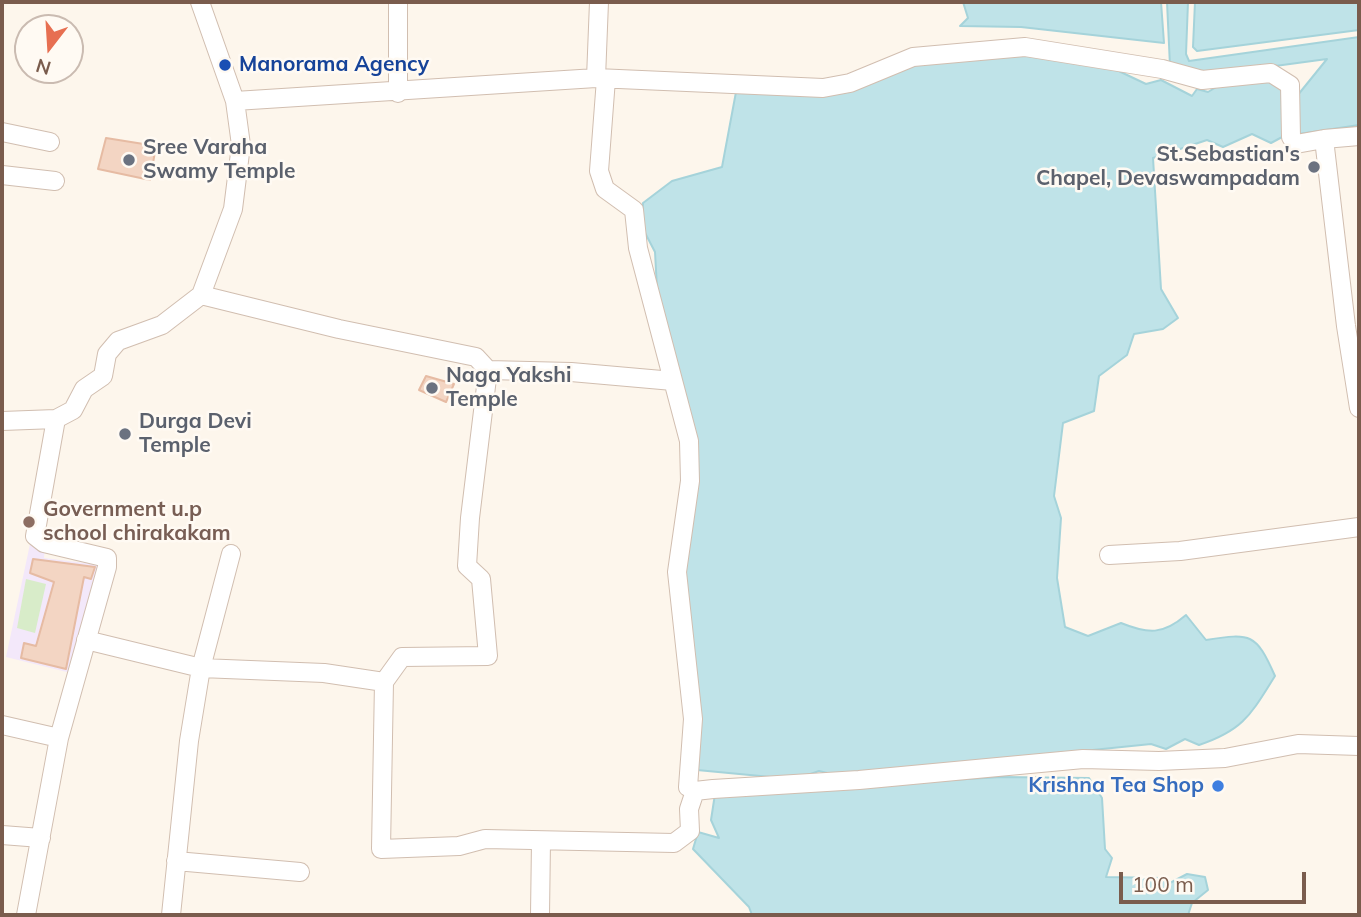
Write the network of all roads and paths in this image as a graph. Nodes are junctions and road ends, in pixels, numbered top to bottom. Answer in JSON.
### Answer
{"nodes":[{"id":1,"x":200,"y":2,"type":"edge"},
{"id":2,"x":398,"y":2,"type":"edge"},
{"id":3,"x":599,"y":2,"type":"edge"},
{"id":4,"x":601,"y":79,"type":"junction"},
{"id":5,"x":398,"y":93,"type":"junction"},
{"id":6,"x":235,"y":101,"type":"junction"},
{"id":7,"x":2,"y":132,"type":"edge"},
{"id":8,"x":1359,"y":136,"type":"edge"},
{"id":9,"x":1325,"y":139,"type":"junction"},
{"id":10,"x":50,"y":142,"type":"dead end"},
{"id":11,"x":2,"y":175,"type":"edge"},
{"id":12,"x":55,"y":181,"type":"dead end"},
{"id":13,"x":201,"y":295,"type":"junction"},
{"id":14,"x":488,"y":370,"type":"junction"},
{"id":15,"x":673,"y":380,"type":"junction"},
{"id":16,"x":1359,"y":408,"type":"edge"},
{"id":17,"x":57,"y":419,"type":"junction"},
{"id":18,"x":2,"y":421,"type":"edge"},
{"id":19,"x":1359,"y":527,"type":"edge"},
{"id":20,"x":231,"y":554,"type":"dead end"},
{"id":21,"x":1109,"y":555,"type":"dead end"},
{"id":22,"x":86,"y":640,"type":"junction"},
{"id":23,"x":201,"y":668,"type":"junction"},
{"id":24,"x":384,"y":682,"type":"junction"},
{"id":25,"x":2,"y":725,"type":"edge"},
{"id":26,"x":59,"y":738,"type":"junction"},
{"id":27,"x":1359,"y":746,"type":"edge"},
{"id":28,"x":695,"y":791,"type":"junction"},
{"id":29,"x":2,"y":835,"type":"edge"},
{"id":30,"x":41,"y":838,"type":"junction"},
{"id":31,"x":541,"y":841,"type":"junction"},
{"id":32,"x":176,"y":861,"type":"junction"},
{"id":33,"x":300,"y":872,"type":"dead end"},
{"id":34,"x":26,"y":915,"type":"edge"},
{"id":35,"x":171,"y":915,"type":"edge"},
{"id":36,"x":540,"y":915,"type":"edge"}],
"edges":[{"from":1,"to":6,"type":"street"},
{"from":2,"to":5,"type":"street"},
{"from":3,"to":4,"type":"street"},
{"from":4,"to":5,"type":"street"},
{"from":4,"to":9,"type":"street"},
{"from":4,"to":15,"type":"street"},
{"from":5,"to":6,"type":"street"},
{"from":6,"to":13,"type":"street"},
{"from":7,"to":10,"type":"street"},
{"from":8,"to":9,"type":"street"},
{"from":9,"to":16,"type":"street"},
{"from":11,"to":12,"type":"street"},
{"from":13,"to":14,"type":"street"},
{"from":13,"to":17,"type":"street"},
{"from":14,"to":15,"type":"street"},
{"from":14,"to":24,"type":"street"},
{"from":15,"to":28,"type":"street"},
{"from":17,"to":18,"type":"street"},
{"from":17,"to":22,"type":"street"},
{"from":19,"to":21,"type":"street"},
{"from":20,"to":23,"type":"street"},
{"from":22,"to":23,"type":"street"},
{"from":22,"to":26,"type":"street"},
{"from":23,"to":24,"type":"street"},
{"from":23,"to":32,"type":"street"},
{"from":24,"to":31,"type":"street"},
{"from":25,"to":26,"type":"street"},
{"from":26,"to":30,"type":"street"},
{"from":27,"to":28,"type":"street"},
{"from":28,"to":31,"type":"street"},
{"from":29,"to":30,"type":"street"},
{"from":30,"to":34,"type":"street"},
{"from":31,"to":36,"type":"street"},
{"from":32,"to":33,"type":"street"},
{"from":32,"to":35,"type":"street"}]}
